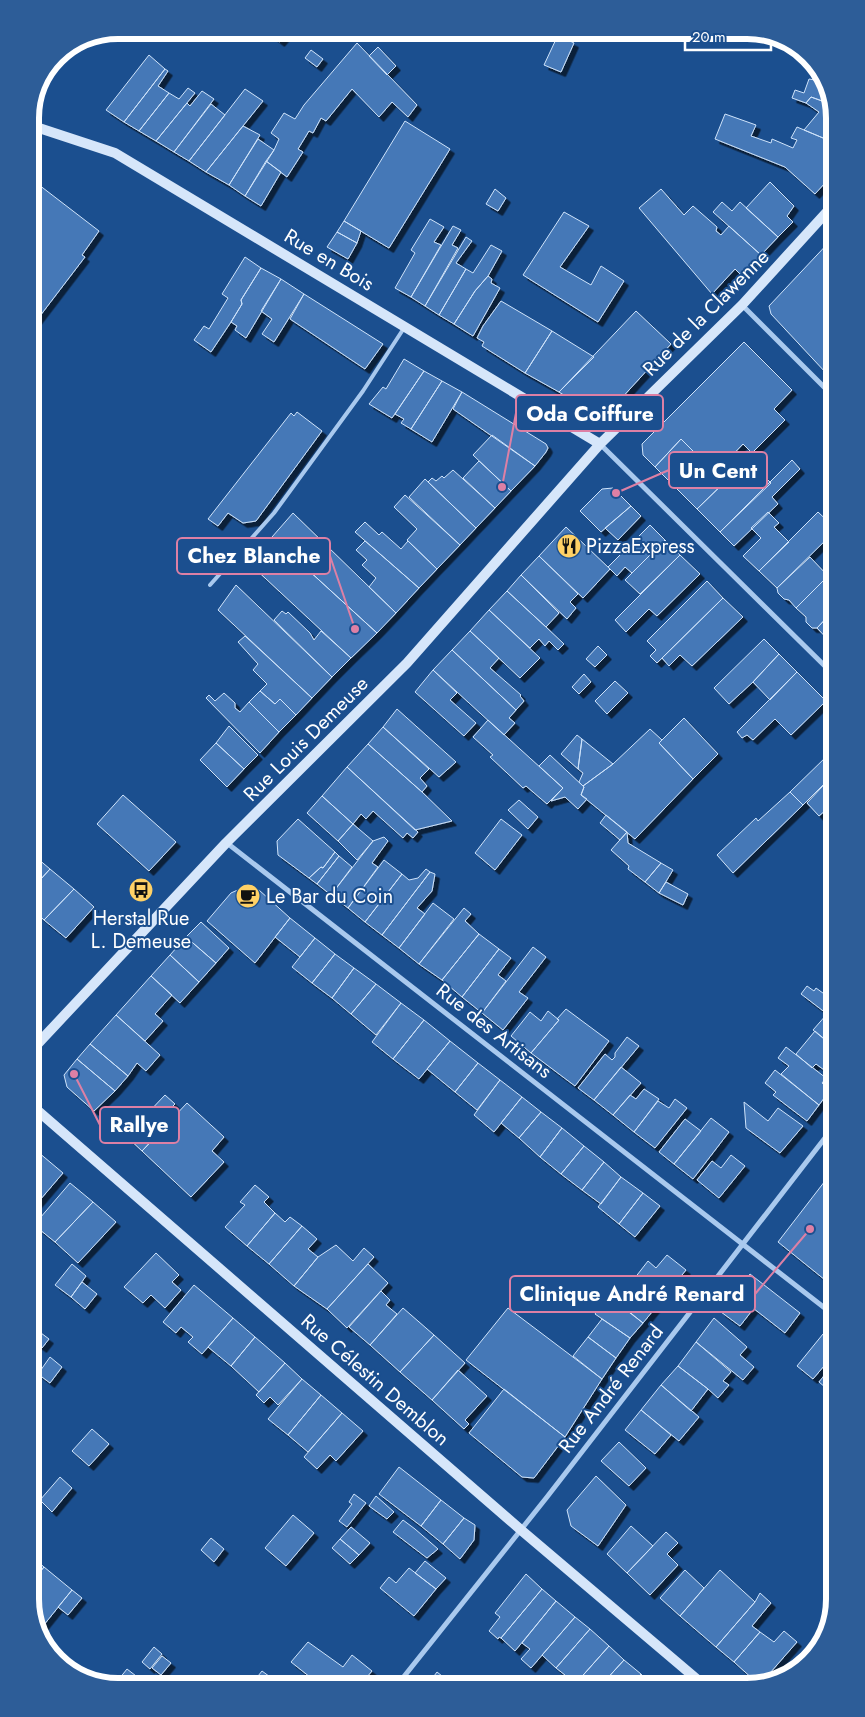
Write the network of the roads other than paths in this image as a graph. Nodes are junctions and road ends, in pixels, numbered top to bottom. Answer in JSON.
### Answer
{"nodes":[{"id":1,"x":39,"y":128,"type":"edge"},
{"id":2,"x":826,"y":213,"type":"edge"},
{"id":3,"x":742,"y":304,"type":"junction"},
{"id":4,"x":406,"y":326,"type":"junction"},
{"id":5,"x":826,"y":389,"type":"edge"},
{"id":6,"x":600,"y":444,"type":"junction"},
{"id":7,"x":210,"y":585,"type":"dead end"},
{"id":8,"x":826,"y":667,"type":"edge"},
{"id":9,"x":226,"y":843,"type":"junction"},
{"id":10,"x":39,"y":1040,"type":"edge"},
{"id":11,"x":39,"y":1112,"type":"edge"},
{"id":12,"x":826,"y":1137,"type":"edge"},
{"id":13,"x":743,"y":1244,"type":"junction"},
{"id":14,"x":826,"y":1309,"type":"edge"},
{"id":15,"x":521,"y":1530,"type":"junction"},
{"id":16,"x":403,"y":1678,"type":"edge"},
{"id":17,"x":695,"y":1678,"type":"edge"}],
"edges":[{"from":1,"to":4,"type":"street","name":"Rue en Bois"},
{"from":2,"to":3,"type":"street","name":"Rue de la Clawenne"},
{"from":3,"to":5,"type":"street"},
{"from":3,"to":6,"type":"street","name":"Rue de la Clawenne"},
{"from":4,"to":6,"type":"street","name":"Rue en Bois"},
{"from":4,"to":7,"type":"lane"},
{"from":6,"to":8,"type":"street"},
{"from":6,"to":9,"type":"street","name":"Rue Louis Demeuse"},
{"from":9,"to":10,"type":"street","name":"Rue Louis Demeuse"},
{"from":9,"to":13,"type":"street","name":"Rue des Artisans"},
{"from":11,"to":15,"type":"street","name":"Rue Célestin Demblon"},
{"from":12,"to":13,"type":"street","name":"Rue André Renard"},
{"from":13,"to":14,"type":"street","name":"Rue des Artisans"},
{"from":13,"to":15,"type":"street","name":"Rue André Renard"},
{"from":15,"to":16,"type":"street","name":"Rue André Renard"},
{"from":15,"to":17,"type":"street","name":"Rue Célestin Demblon"}]}
